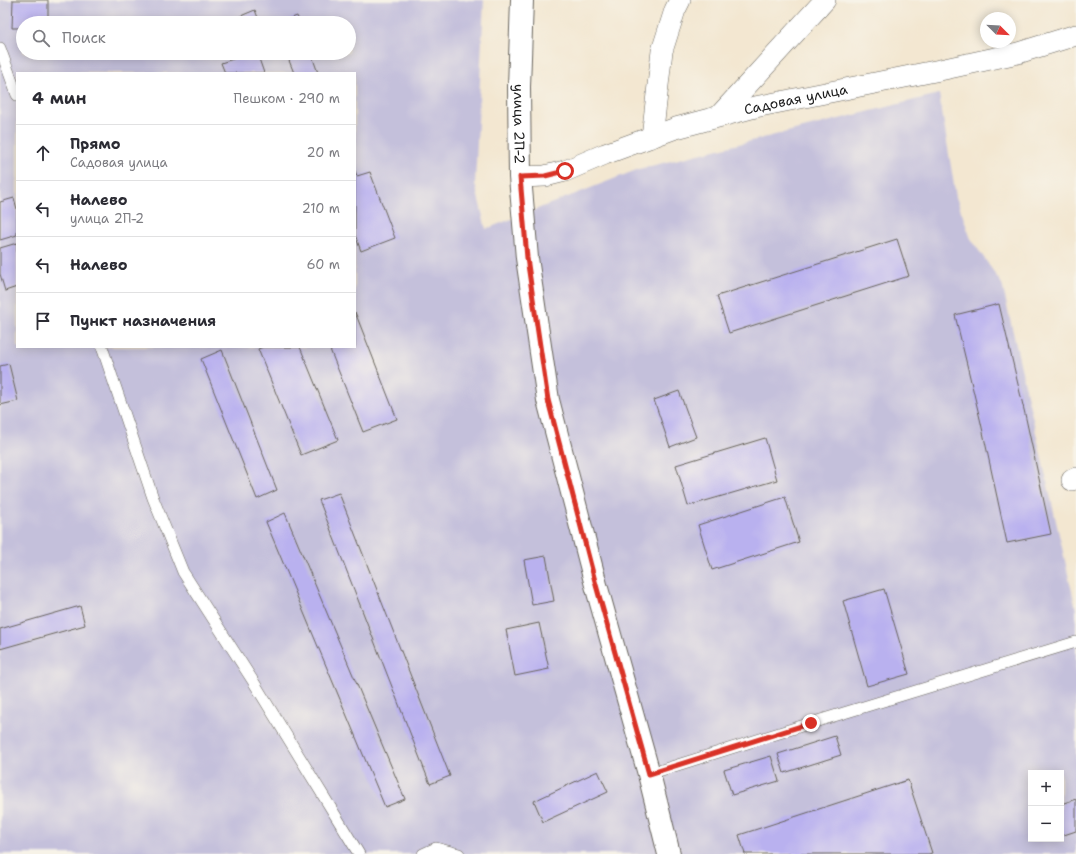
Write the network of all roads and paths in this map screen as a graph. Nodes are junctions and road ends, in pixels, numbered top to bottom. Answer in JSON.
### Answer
{"nodes":[{"id":1,"x":522,"y":0,"type":"edge"},
{"id":2,"x":680,"y":0,"type":"edge"},
{"id":3,"x":825,"y":0,"type":"edge"},
{"id":4,"x":1076,"y":35,"type":"edge"},
{"id":5,"x":0,"y":48,"type":"edge"},
{"id":6,"x":16,"y":92,"type":"edge"},
{"id":7,"x":719,"y":116,"type":"junction"},
{"id":8,"x":652,"y":137,"type":"junction"},
{"id":9,"x":520,"y":177,"type":"junction"},
{"id":10,"x":102,"y":348,"type":"edge"},
{"id":11,"x":1076,"y":642,"type":"edge"},
{"id":12,"x":649,"y":774,"type":"junction"},
{"id":13,"x":359,"y":854,"type":"edge"},
{"id":14,"x":423,"y":854,"type":"edge"},
{"id":15,"x":459,"y":854,"type":"edge"},
{"id":16,"x":670,"y":854,"type":"edge"}],
"edges":[{"from":1,"to":9,"type":"main road","name":"улица 2П-2"},
{"from":2,"to":8,"type":"street"},
{"from":3,"to":7,"type":"street"},
{"from":4,"to":7,"type":"street","name":"Садовая улица"},
{"from":5,"to":6,"type":"lane"},
{"from":7,"to":8,"type":"street","name":"Садовая улица"},
{"from":8,"to":9,"type":"street","name":"Садовая улица"},
{"from":9,"to":12,"type":"main road","name":"улица 2П-2"},
{"from":10,"to":13,"type":"lane"},
{"from":11,"to":12,"type":"lane"},
{"from":12,"to":16,"type":"main road","name":"улица 2П-2"},
{"from":14,"to":15,"type":"lane"}]}
